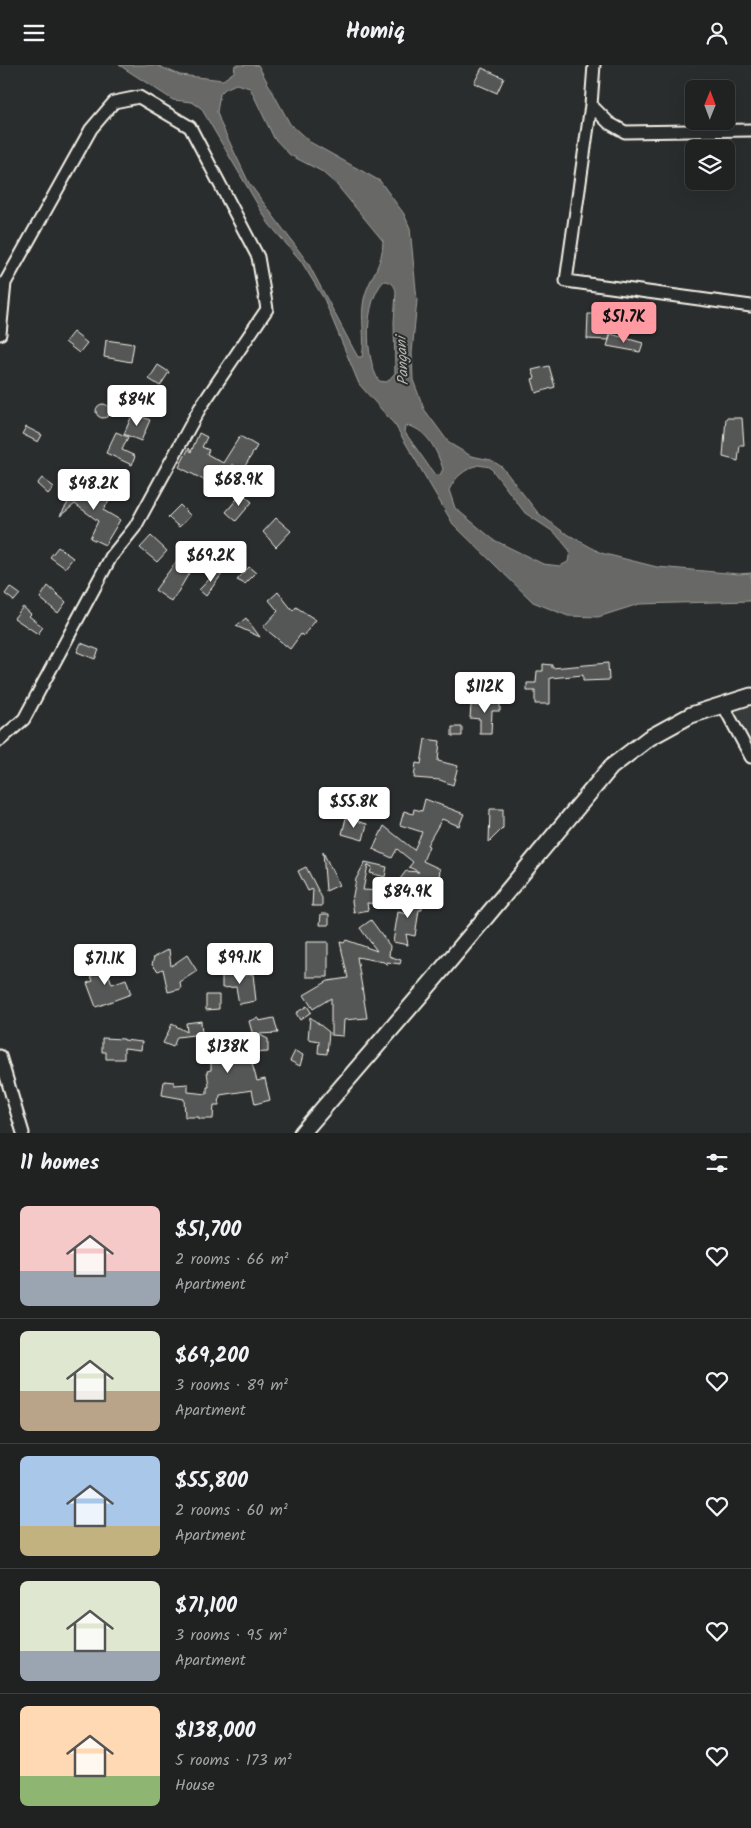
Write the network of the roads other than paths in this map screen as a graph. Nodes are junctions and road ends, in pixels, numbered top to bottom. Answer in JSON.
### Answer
{"nodes":[{"id":1,"x":594,"y":65,"type":"edge"},
{"id":2,"x":591,"y":105,"type":"junction"},
{"id":3,"x":751,"y":130,"type":"edge"},
{"id":4,"x":751,"y":306,"type":"edge"},
{"id":5,"x":0,"y":334,"type":"edge"},
{"id":6,"x":751,"y":696,"type":"edge"},
{"id":7,"x":723,"y":705,"type":"junction"},
{"id":8,"x":0,"y":740,"type":"edge"},
{"id":9,"x":751,"y":757,"type":"edge"},
{"id":10,"x":0,"y":1057,"type":"edge"},
{"id":11,"x":22,"y":1133,"type":"edge"},
{"id":12,"x":302,"y":1133,"type":"edge"}],
"edges":[{"from":1,"to":2,"type":"street"},
{"from":2,"to":3,"type":"street"},
{"from":2,"to":4,"type":"street"},
{"from":5,"to":8,"type":"street"},
{"from":6,"to":7,"type":"main road"},
{"from":7,"to":9,"type":"street"},
{"from":7,"to":12,"type":"main road"},
{"from":10,"to":11,"type":"street"}]}
